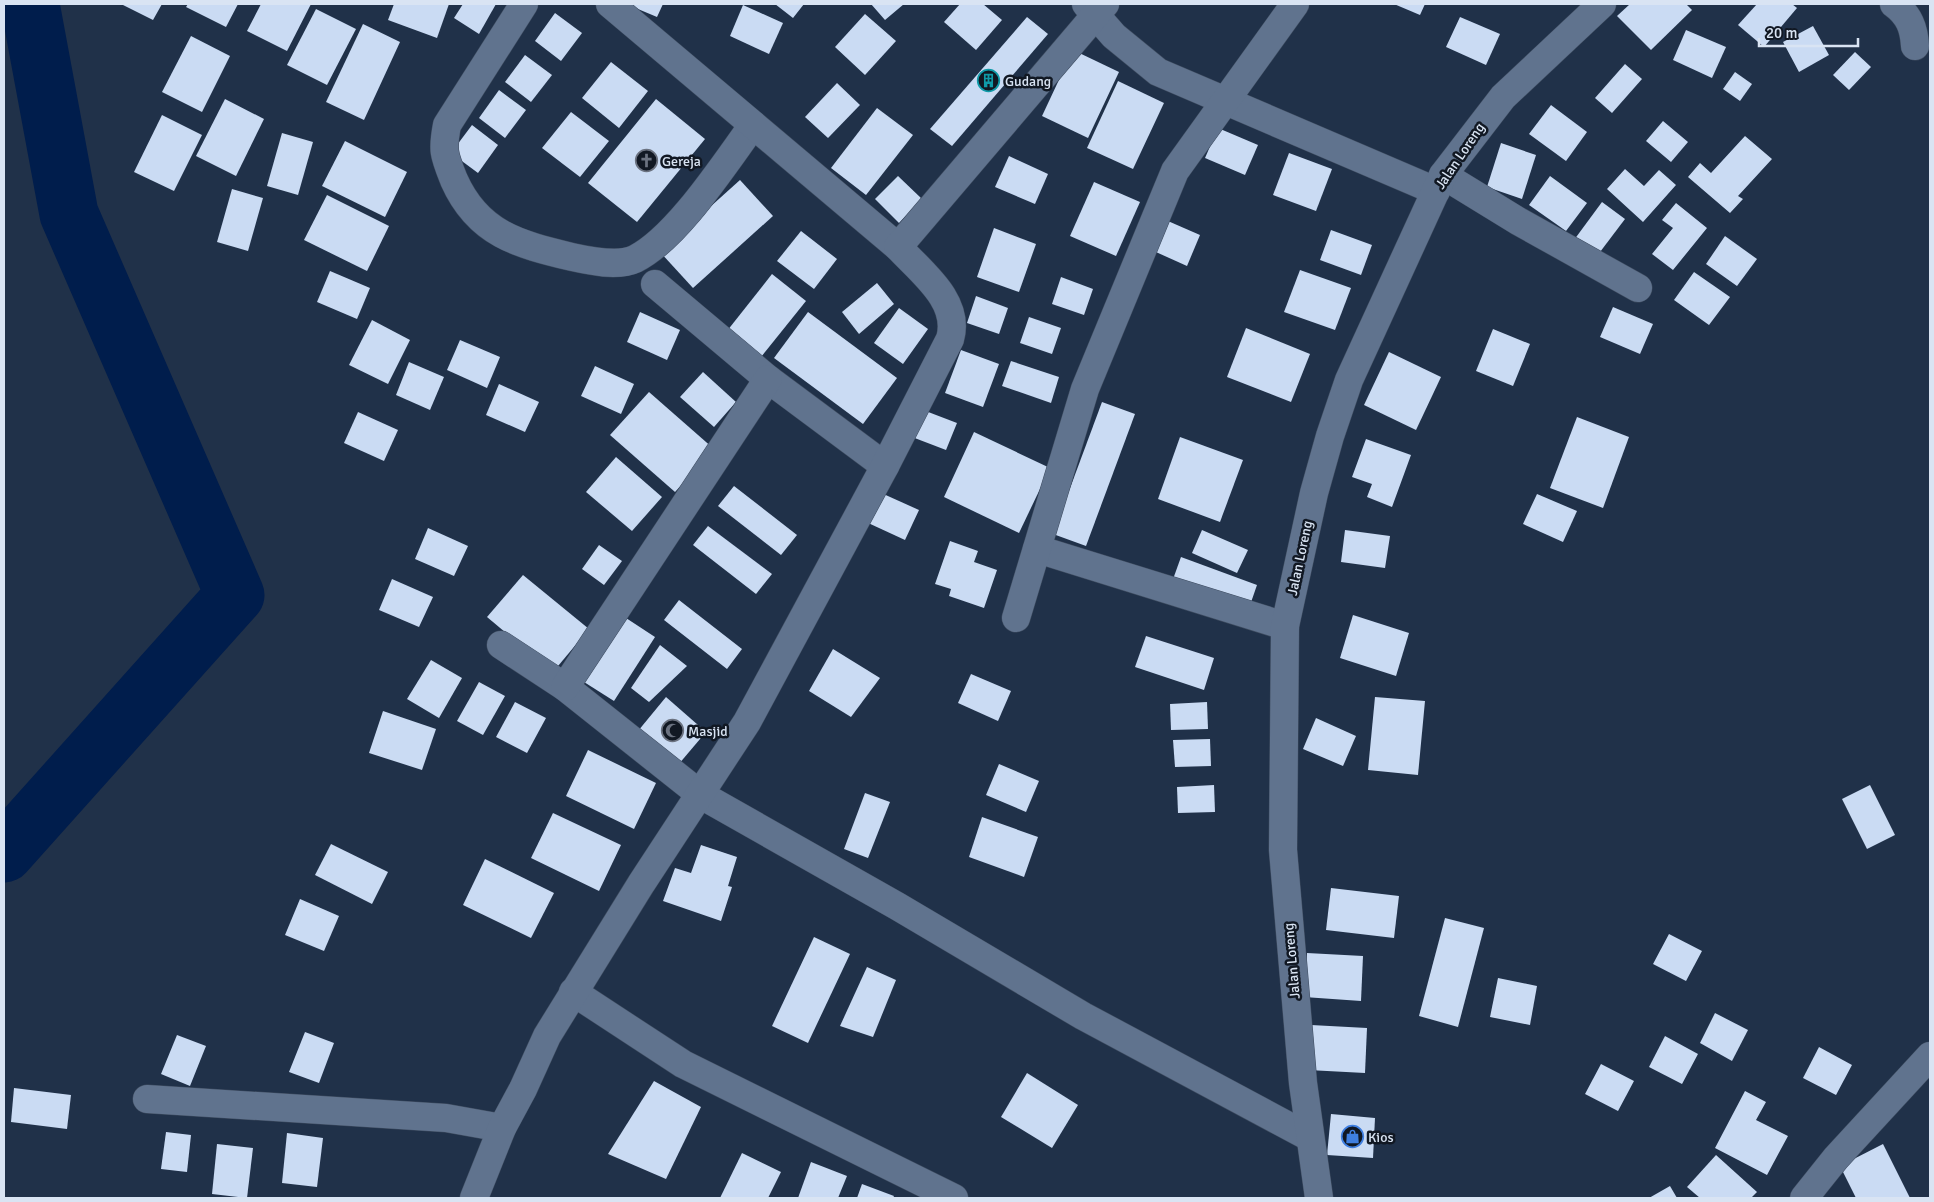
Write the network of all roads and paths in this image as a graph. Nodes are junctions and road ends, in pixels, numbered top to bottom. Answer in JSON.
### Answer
{"nodes":[{"id":1,"x":524,"y":4,"type":"edge"},
{"id":2,"x":610,"y":4,"type":"edge"},
{"id":3,"x":1295,"y":4,"type":"edge"},
{"id":4,"x":1602,"y":4,"type":"edge"},
{"id":5,"x":1894,"y":4,"type":"edge"},
{"id":6,"x":1095,"y":8,"type":"edge"},
{"id":7,"x":1915,"y":46,"type":"dead end"},
{"id":8,"x":1226,"y":101,"type":"junction"},
{"id":9,"x":753,"y":125,"type":"junction"},
{"id":10,"x":1440,"y":183,"type":"junction"},
{"id":11,"x":898,"y":247,"type":"junction"},
{"id":12,"x":655,"y":284,"type":"dead end"},
{"id":13,"x":1638,"y":288,"type":"dead end"},
{"id":14,"x":768,"y":379,"type":"junction"},
{"id":15,"x":885,"y":466,"type":"junction"},
{"id":16,"x":1037,"y":549,"type":"junction"},
{"id":17,"x":1016,"y":618,"type":"dead end"},
{"id":18,"x":1285,"y":626,"type":"junction"},
{"id":19,"x":501,"y":645,"type":"dead end"},
{"id":20,"x":565,"y":687,"type":"junction"},
{"id":21,"x":701,"y":795,"type":"junction"},
{"id":22,"x":573,"y":992,"type":"junction"},
{"id":23,"x":1930,"y":1057,"type":"edge"},
{"id":24,"x":147,"y":1099,"type":"dead end"},
{"id":25,"x":502,"y":1128,"type":"junction"},
{"id":26,"x":1309,"y":1137,"type":"junction"},
{"id":27,"x":920,"y":1191,"type":"edge"},
{"id":28,"x":474,"y":1198,"type":"edge"},
{"id":29,"x":954,"y":1198,"type":"edge"},
{"id":30,"x":1319,"y":1198,"type":"edge"},
{"id":31,"x":1804,"y":1198,"type":"edge"}],
"edges":[{"from":1,"to":9,"type":"street"},
{"from":2,"to":9,"type":"street"},
{"from":3,"to":8,"type":"street"},
{"from":4,"to":10,"type":"street","name":"Jalan Loreng"},
{"from":5,"to":7,"type":"street"},
{"from":6,"to":8,"type":"street"},
{"from":6,"to":11,"type":"street"},
{"from":8,"to":10,"type":"street"},
{"from":8,"to":16,"type":"street"},
{"from":9,"to":11,"type":"street"},
{"from":10,"to":13,"type":"street"},
{"from":10,"to":18,"type":"street","name":"Jalan Loreng"},
{"from":11,"to":15,"type":"street"},
{"from":12,"to":14,"type":"street"},
{"from":14,"to":15,"type":"street"},
{"from":14,"to":20,"type":"street"},
{"from":15,"to":21,"type":"street"},
{"from":16,"to":17,"type":"street"},
{"from":16,"to":18,"type":"street"},
{"from":18,"to":26,"type":"street","name":"Jalan Loreng"},
{"from":19,"to":20,"type":"street"},
{"from":20,"to":21,"type":"street"},
{"from":21,"to":22,"type":"street"},
{"from":21,"to":26,"type":"street"},
{"from":22,"to":25,"type":"street"},
{"from":22,"to":27,"type":"street"},
{"from":23,"to":31,"type":"street"},
{"from":24,"to":25,"type":"street"},
{"from":25,"to":28,"type":"street"},
{"from":26,"to":30,"type":"street","name":"Jalan Loreng"},
{"from":27,"to":29,"type":"street"}]}
